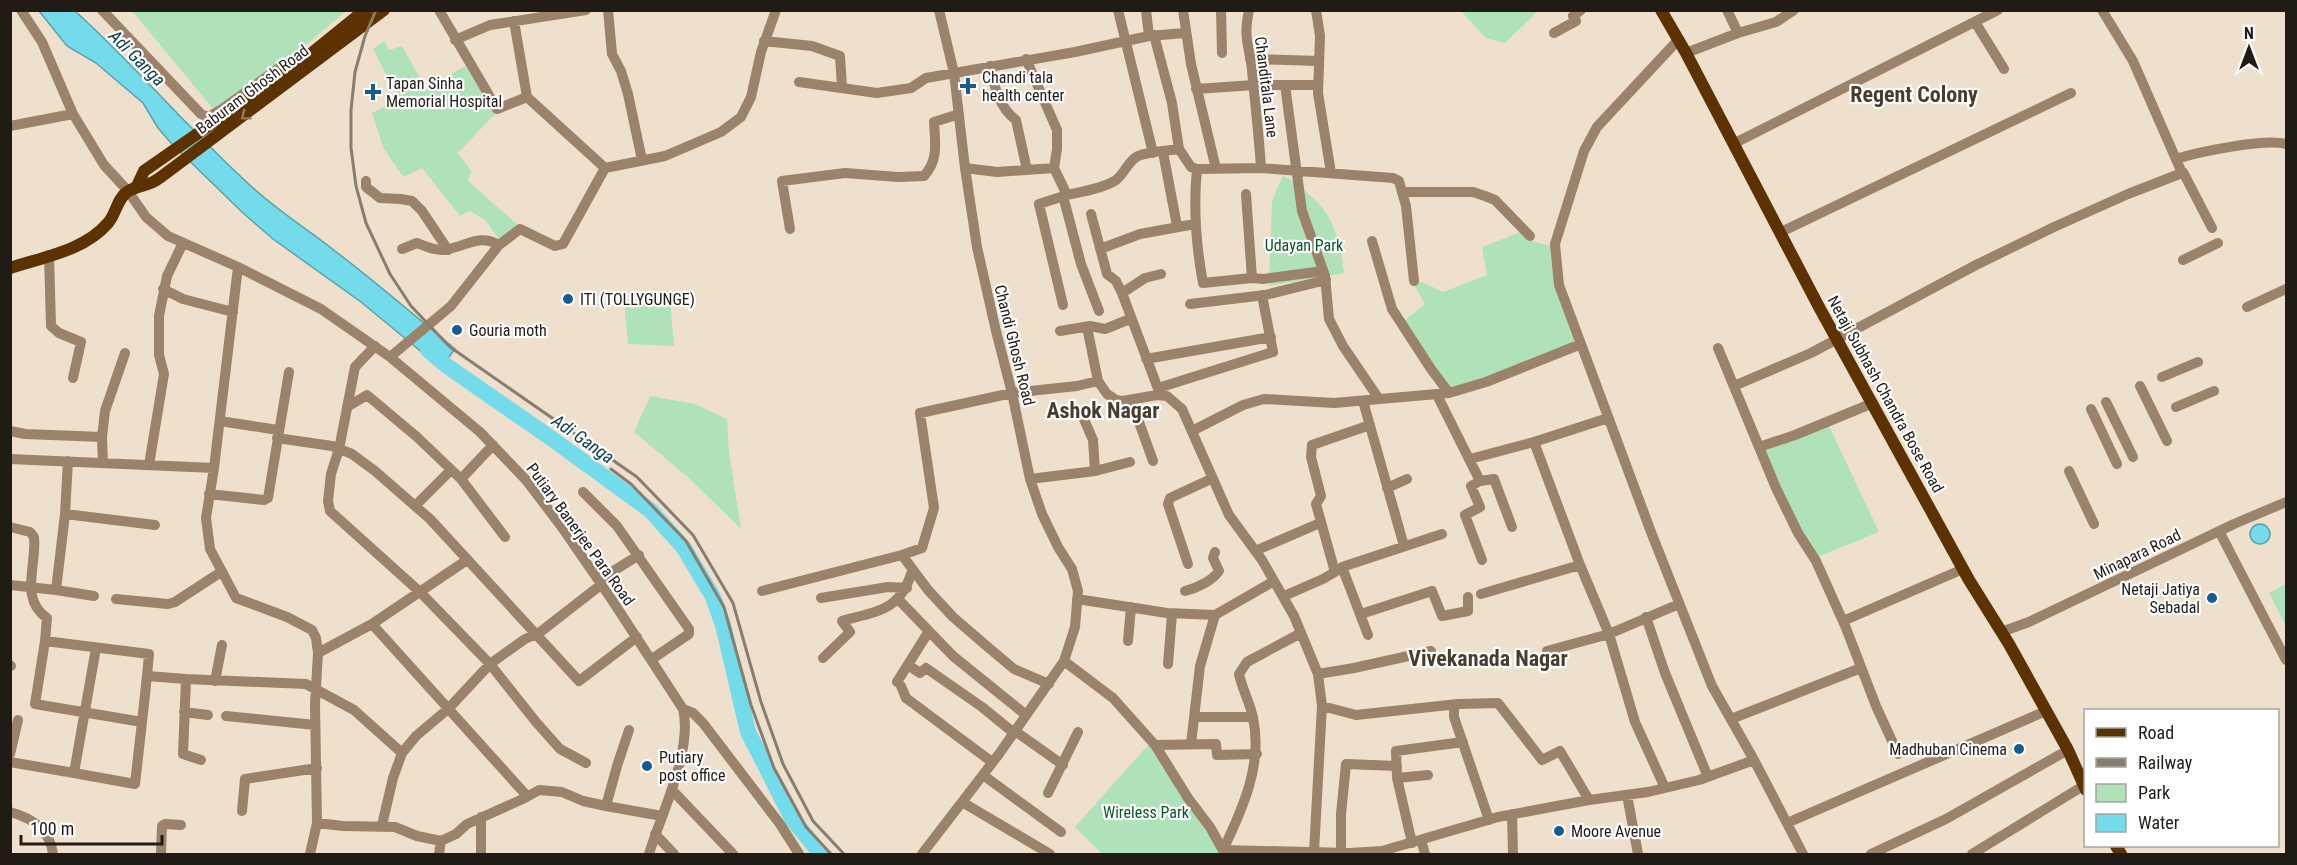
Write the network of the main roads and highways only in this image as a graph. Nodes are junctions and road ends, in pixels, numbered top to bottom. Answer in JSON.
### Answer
{"nodes":[{"id":1,"x":365,"y":10,"type":"edge"},
{"id":2,"x":384,"y":10,"type":"edge"},
{"id":3,"x":1661,"y":10,"type":"edge"},
{"id":4,"x":289,"y":74,"type":"junction"},
{"id":5,"x":133,"y":189,"type":"junction"},
{"id":6,"x":10,"y":268,"type":"edge"},
{"id":7,"x":2084,"y":788,"type":"edge"}],
"edges":[{"from":1,"to":4,"type":"main road","name":"Baburam Ghosh Road"},
{"from":2,"to":4,"type":"main road","name":"Baburam Ghosh Road"},
{"from":3,"to":7,"type":"main road","name":"Netaji Subhash Chandra Bose Road"},
{"from":4,"to":5,"type":"main road","name":"Baburam Ghosh Road","one_way":true},
{"from":4,"to":5,"type":"main road","name":"Baburam Ghosh Road"},
{"from":5,"to":6,"type":"main road"}]}
